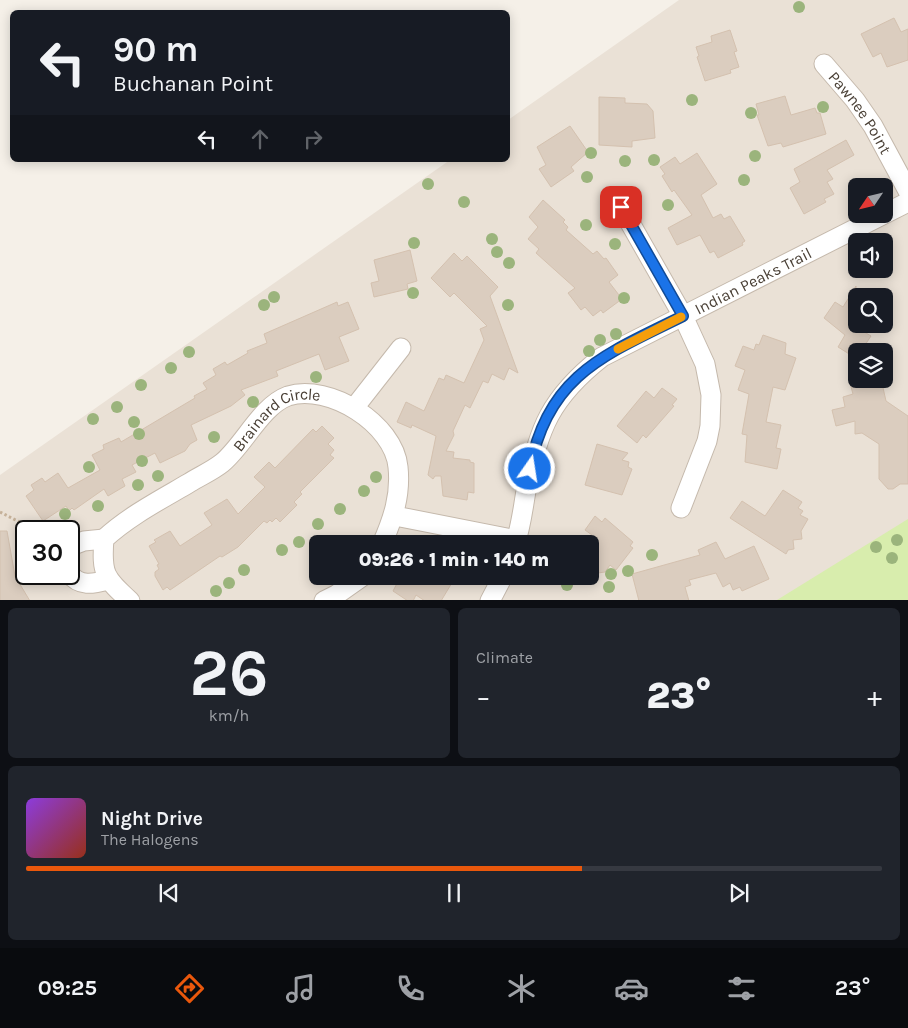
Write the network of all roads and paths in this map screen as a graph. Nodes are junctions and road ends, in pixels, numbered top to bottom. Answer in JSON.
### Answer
{"nodes":[{"id":1,"x":824,"y":64,"type":"dead end"},
{"id":2,"x":908,"y":191,"type":"edge"},
{"id":3,"x":908,"y":202,"type":"edge"},
{"id":4,"x":621,"y":207,"type":"dead end"},
{"id":5,"x":683,"y":316,"type":"junction"},
{"id":6,"x":401,"y":348,"type":"dead end"},
{"id":7,"x":354,"y":408,"type":"junction"},
{"id":8,"x":681,"y":508,"type":"dead end"},
{"id":9,"x":0,"y":512,"type":"edge"},
{"id":10,"x":394,"y":516,"type":"junction"},
{"id":11,"x":16,"y":520,"type":"edge"},
{"id":12,"x":386,"y":535,"type":"edge"},
{"id":13,"x":483,"y":535,"type":"edge"},
{"id":14,"x":517,"y":535,"type":"edge"},
{"id":15,"x":104,"y":539,"type":"junction"},
{"id":16,"x":80,"y":543,"type":"edge"},
{"id":17,"x":108,"y":580,"type":"junction"},
{"id":18,"x":80,"y":582,"type":"edge"},
{"id":19,"x":351,"y":585,"type":"edge"},
{"id":20,"x":498,"y":585,"type":"edge"},
{"id":21,"x":130,"y":600,"type":"edge"},
{"id":22,"x":324,"y":600,"type":"edge"},
{"id":23,"x":490,"y":600,"type":"edge"}],
"edges":[{"from":1,"to":2,"type":"street","name":"Pawnee Point"},
{"from":3,"to":5,"type":"street","name":"Indian Peaks Trail"},
{"from":4,"to":5,"type":"street"},
{"from":5,"to":8,"type":"street"},
{"from":5,"to":14,"type":"street","name":"Indian Peaks Trail"},
{"from":6,"to":7,"type":"street"},
{"from":7,"to":10,"type":"street","name":"Brainard Circle"},
{"from":7,"to":15,"type":"street","name":"Brainard Circle"},
{"from":9,"to":11,"type":"path"},
{"from":10,"to":12,"type":"street","name":"Brainard Circle"},
{"from":10,"to":13,"type":"street"},
{"from":15,"to":16,"type":"street"},
{"from":15,"to":17,"type":"street"},
{"from":17,"to":18,"type":"street"},
{"from":17,"to":21,"type":"street"},
{"from":19,"to":22,"type":"street"},
{"from":20,"to":23,"type":"street"}]}
